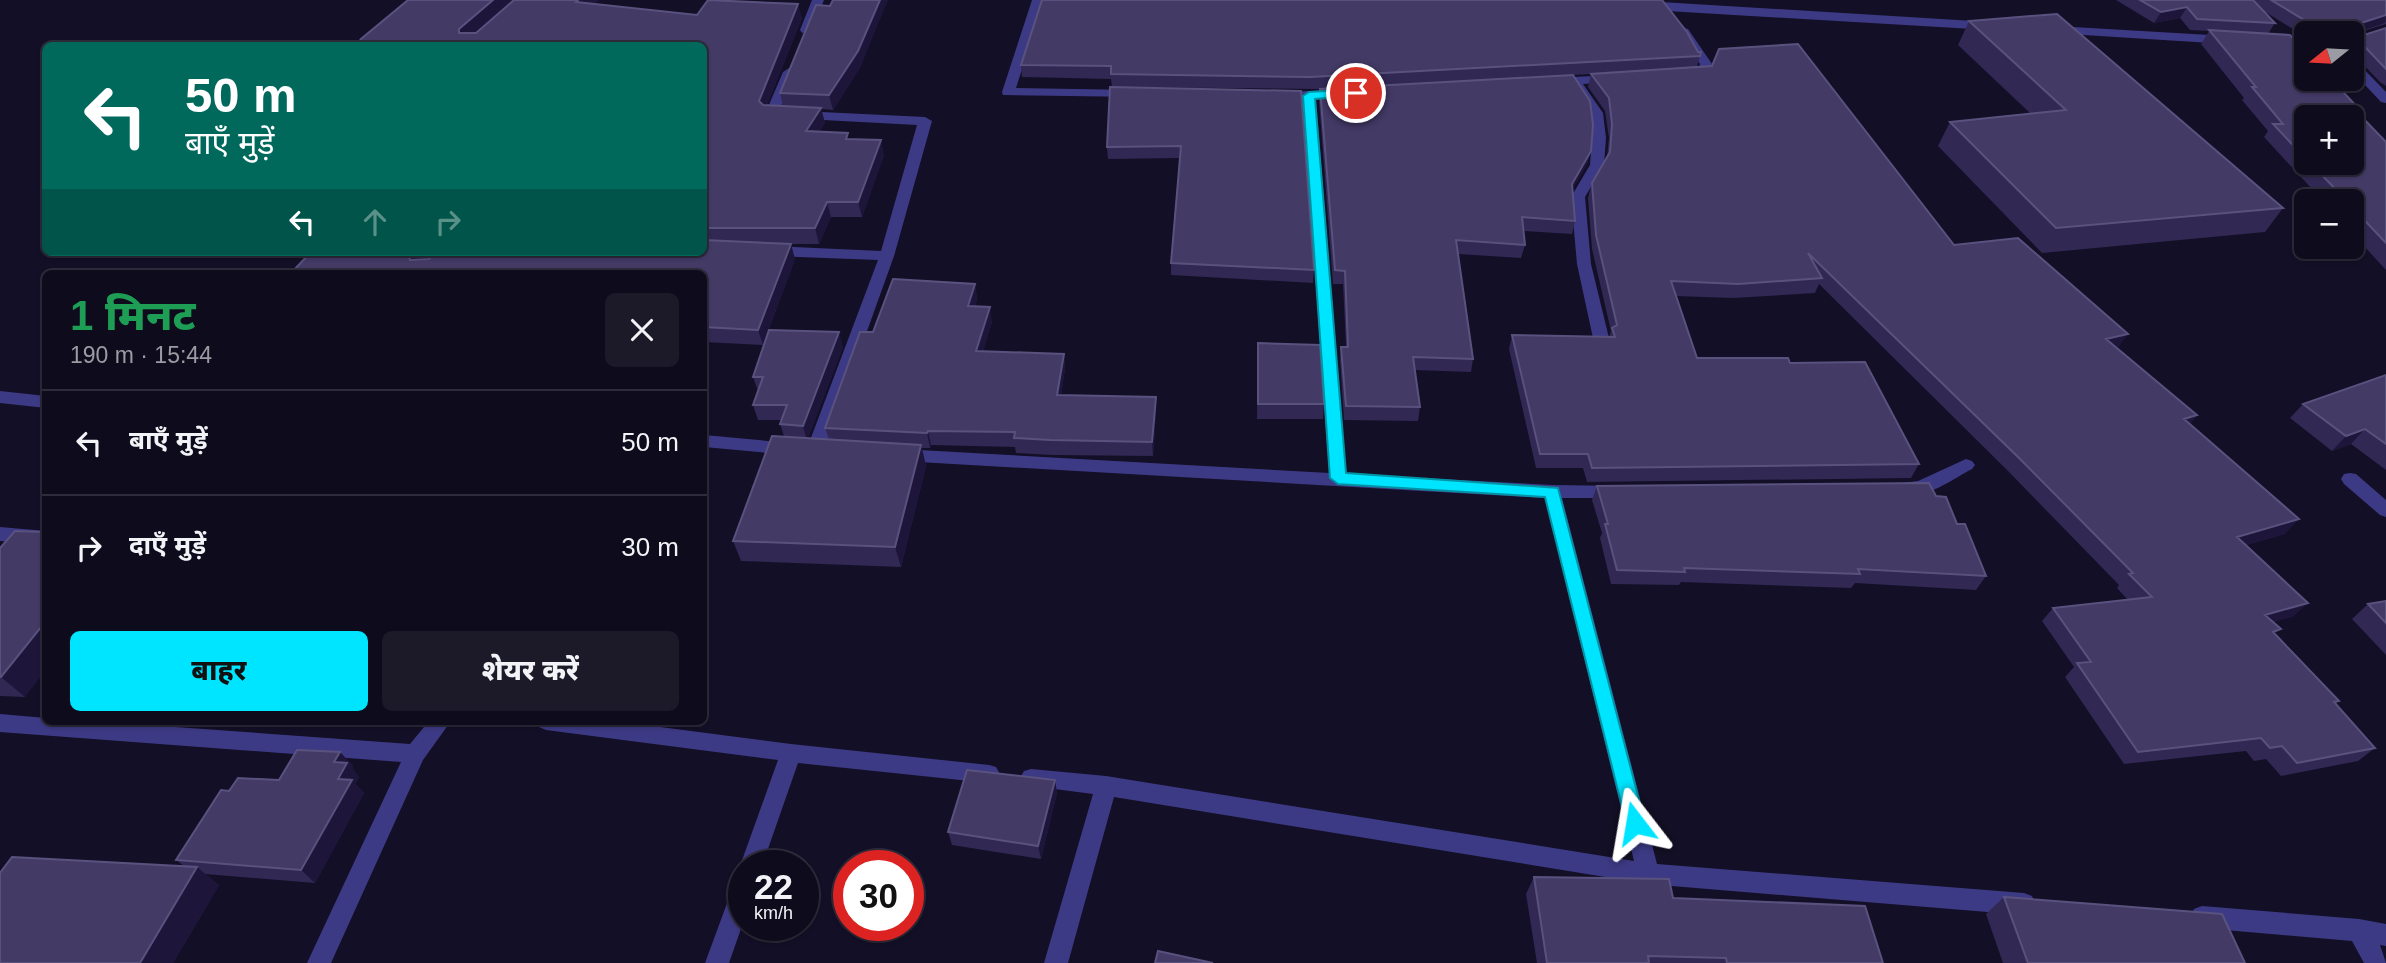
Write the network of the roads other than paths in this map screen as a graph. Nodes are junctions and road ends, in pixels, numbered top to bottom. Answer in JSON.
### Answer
{"nodes":[{"id":1,"x":818,"y":0,"type":"edge"},
{"id":2,"x":1038,"y":0,"type":"edge"},
{"id":3,"x":1634,"y":0,"type":"edge"},
{"id":4,"x":1757,"y":6,"type":"edge"},
{"id":5,"x":1667,"y":7,"type":"junction"},
{"id":6,"x":2006,"y":27,"type":"edge"},
{"id":7,"x":2047,"y":30,"type":"edge"},
{"id":8,"x":803,"y":38,"type":"edge"},
{"id":9,"x":2238,"y":40,"type":"edge"},
{"id":10,"x":2266,"y":41,"type":"edge"},
{"id":11,"x":2294,"y":42,"type":"edge"},
{"id":12,"x":793,"y":64,"type":"edge"},
{"id":13,"x":1677,"y":76,"type":"edge"},
{"id":14,"x":2364,"y":76,"type":"edge"},
{"id":15,"x":1626,"y":78,"type":"edge"},
{"id":16,"x":1574,"y":81,"type":"junction"},
{"id":17,"x":1546,"y":82,"type":"edge"},
{"id":18,"x":1361,"y":93,"type":"edge"},
{"id":19,"x":1145,"y":94,"type":"edge"},
{"id":20,"x":1268,"y":96,"type":"edge"},
{"id":21,"x":1309,"y":96,"type":"junction"},
{"id":22,"x":2386,"y":99,"type":"edge"},
{"id":23,"x":756,"y":250,"type":"edge"},
{"id":24,"x":887,"y":256,"type":"junction"},
{"id":25,"x":1601,"y":338,"type":"edge"},
{"id":26,"x":0,"y":397,"type":"edge"},
{"id":27,"x":42,"y":402,"type":"edge"},
{"id":28,"x":707,"y":441,"type":"edge"},
{"id":29,"x":884,"y":454,"type":"edge"},
{"id":30,"x":1966,"y":465,"type":"dead end"},
{"id":31,"x":1338,"y":478,"type":"junction"},
{"id":32,"x":2350,"y":479,"type":"dead end"},
{"id":33,"x":1893,"y":488,"type":"edge"},
{"id":34,"x":1634,"y":491,"type":"edge"},
{"id":35,"x":1552,"y":492,"type":"junction"},
{"id":36,"x":2386,"y":509,"type":"edge"},
{"id":37,"x":0,"y":534,"type":"edge"},
{"id":38,"x":42,"y":538,"type":"edge"},
{"id":39,"x":0,"y":723,"type":"edge"},
{"id":40,"x":438,"y":725,"type":"edge"},
{"id":41,"x":576,"y":725,"type":"edge"},
{"id":42,"x":791,"y":753,"type":"junction"},
{"id":43,"x":415,"y":754,"type":"junction"},
{"id":44,"x":1106,"y":786,"type":"junction"},
{"id":45,"x":757,"y":850,"type":"edge"},
{"id":46,"x":1648,"y":874,"type":"junction"},
{"id":47,"x":2038,"y":905,"type":"edge"},
{"id":48,"x":2178,"y":916,"type":"edge"},
{"id":49,"x":2359,"y":930,"type":"junction"},
{"id":50,"x":728,"y":932,"type":"edge"},
{"id":51,"x":2386,"y":935,"type":"edge"},
{"id":52,"x":319,"y":963,"type":"edge"},
{"id":53,"x":717,"y":963,"type":"edge"},
{"id":54,"x":1056,"y":963,"type":"edge"},
{"id":55,"x":2377,"y":963,"type":"edge"}],
"edges":[{"from":1,"to":8,"type":"street"},
{"from":2,"to":19,"type":"street"},
{"from":3,"to":5,"type":"street"},
{"from":4,"to":5,"type":"street"},
{"from":4,"to":6,"type":"street"},
{"from":5,"to":13,"type":"street"},
{"from":7,"to":9,"type":"street"},
{"from":10,"to":11,"type":"street"},
{"from":12,"to":24,"type":"street"},
{"from":14,"to":22,"type":"street"},
{"from":15,"to":16,"type":"street"},
{"from":16,"to":17,"type":"street"},
{"from":16,"to":25,"type":"street"},
{"from":18,"to":21,"type":"street"},
{"from":20,"to":21,"type":"street"},
{"from":21,"to":31,"type":"street"},
{"from":23,"to":24,"type":"street"},
{"from":24,"to":28,"type":"street"},
{"from":26,"to":27,"type":"street"},
{"from":29,"to":31,"type":"street"},
{"from":30,"to":33,"type":"street"},
{"from":31,"to":35,"type":"street"},
{"from":32,"to":36,"type":"street"},
{"from":34,"to":35,"type":"street"},
{"from":35,"to":46,"type":"street"},
{"from":37,"to":38,"type":"street"},
{"from":39,"to":43,"type":"street"},
{"from":40,"to":43,"type":"street"},
{"from":41,"to":42,"type":"street"},
{"from":42,"to":44,"type":"street"},
{"from":42,"to":45,"type":"street"},
{"from":43,"to":52,"type":"street"},
{"from":44,"to":46,"type":"street"},
{"from":44,"to":54,"type":"street"},
{"from":46,"to":47,"type":"street"},
{"from":48,"to":49,"type":"street"},
{"from":49,"to":51,"type":"street"},
{"from":49,"to":55,"type":"street"},
{"from":50,"to":53,"type":"street"}]}
